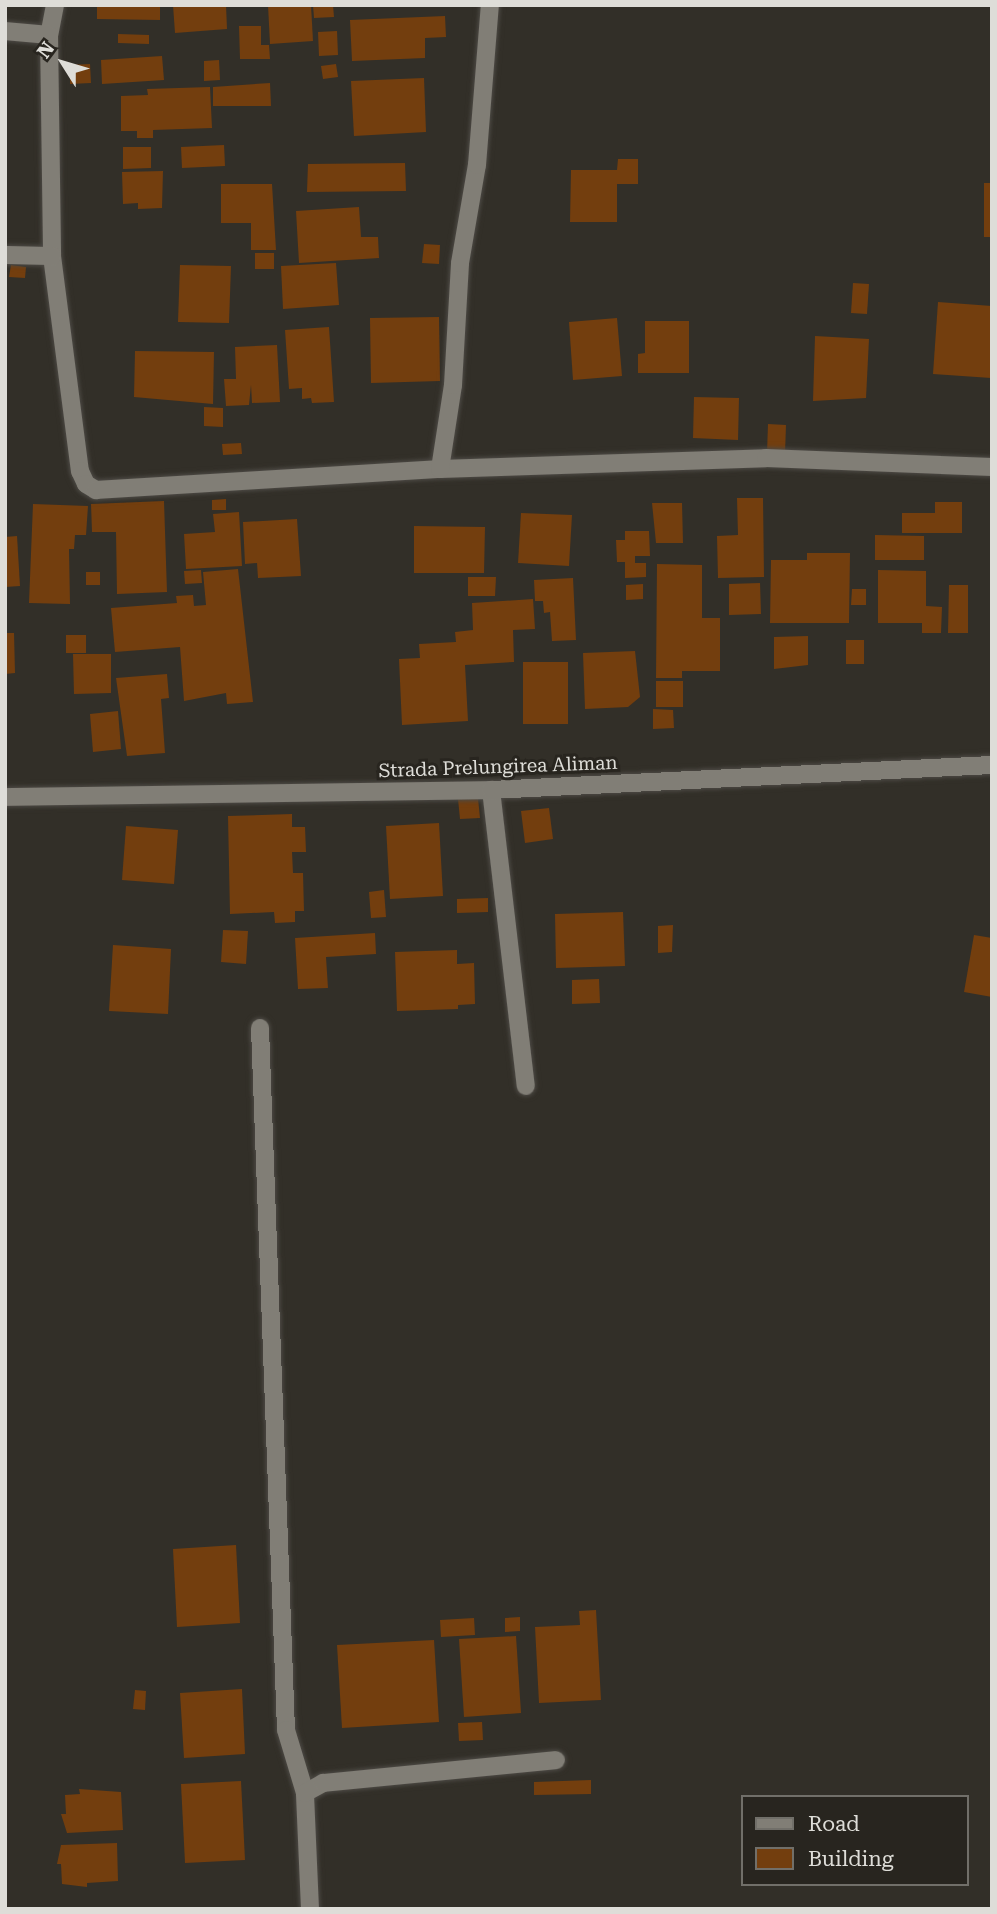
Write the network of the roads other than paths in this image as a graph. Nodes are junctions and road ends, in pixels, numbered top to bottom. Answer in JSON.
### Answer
{"nodes":[{"id":1,"x":55,"y":5,"type":"edge"},
{"id":2,"x":490,"y":5,"type":"edge"},
{"id":3,"x":5,"y":31,"type":"edge"},
{"id":4,"x":49,"y":35,"type":"junction"},
{"id":5,"x":5,"y":255,"type":"edge"},
{"id":6,"x":52,"y":256,"type":"junction"},
{"id":7,"x":992,"y":467,"type":"edge"},
{"id":8,"x":440,"y":468,"type":"junction"},
{"id":9,"x":992,"y":765,"type":"edge"},
{"id":10,"x":491,"y":790,"type":"junction"},
{"id":11,"x":5,"y":797,"type":"edge"},
{"id":12,"x":260,"y":1028,"type":"dead end"},
{"id":13,"x":526,"y":1086,"type":"dead end"},
{"id":14,"x":556,"y":1760,"type":"dead end"},
{"id":15,"x":305,"y":1793,"type":"junction"},
{"id":16,"x":310,"y":1909,"type":"edge"}],
"edges":[{"from":1,"to":4,"type":"street"},
{"from":2,"to":8,"type":"street"},
{"from":3,"to":4,"type":"street"},
{"from":4,"to":6,"type":"street"},
{"from":5,"to":6,"type":"street"},
{"from":6,"to":8,"type":"street"},
{"from":7,"to":8,"type":"street"},
{"from":9,"to":10,"type":"street","name":"Strada Prelungirea Aliman"},
{"from":10,"to":11,"type":"street","name":"Strada Prelungirea Aliman"},
{"from":10,"to":13,"type":"street"},
{"from":12,"to":15,"type":"street"},
{"from":14,"to":15,"type":"street"},
{"from":15,"to":16,"type":"street"}]}
